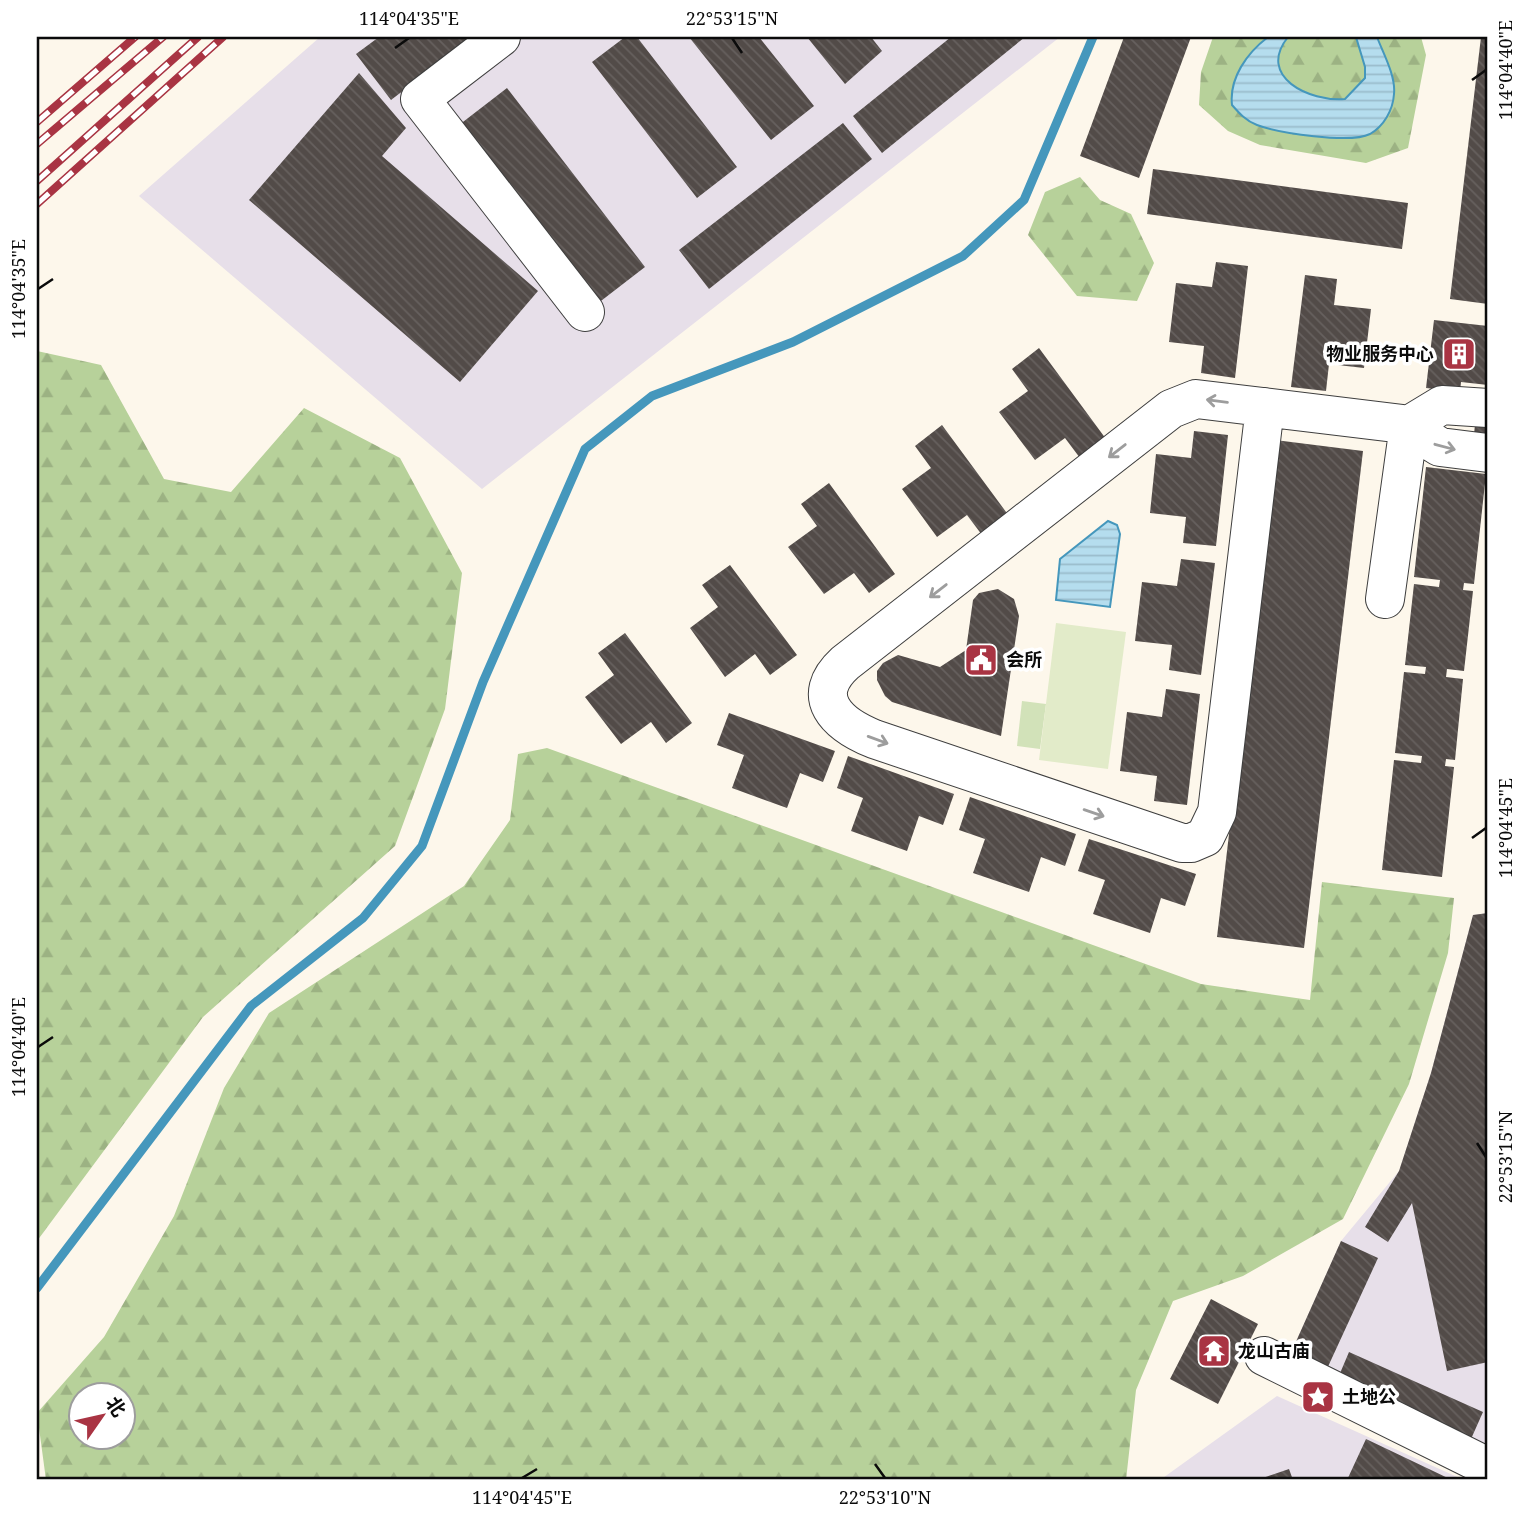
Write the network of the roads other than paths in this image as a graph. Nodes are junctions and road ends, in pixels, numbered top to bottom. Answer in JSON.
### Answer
{"nodes":[{"id":1,"x":501,"y":37,"type":"edge"},
{"id":2,"x":585,"y":312,"type":"dead end"},
{"id":3,"x":1265,"y":407,"type":"junction"},
{"id":4,"x":1488,"y":408,"type":"edge"},
{"id":5,"x":1409,"y":425,"type":"junction"},
{"id":6,"x":1488,"y":453,"type":"edge"},
{"id":7,"x":1385,"y":599,"type":"dead end"},
{"id":8,"x":1264,"y":1356,"type":"dead end"},
{"id":9,"x":1488,"y":1468,"type":"edge"}],
"edges":[{"from":1,"to":2,"type":"lane"},
{"from":3,"to":3,"type":"lane","one_way":true},
{"from":3,"to":5,"type":"lane"},
{"from":4,"to":5,"type":"lane"},
{"from":5,"to":6,"type":"lane","one_way":true},
{"from":5,"to":7,"type":"lane"},
{"from":8,"to":9,"type":"lane"}]}
